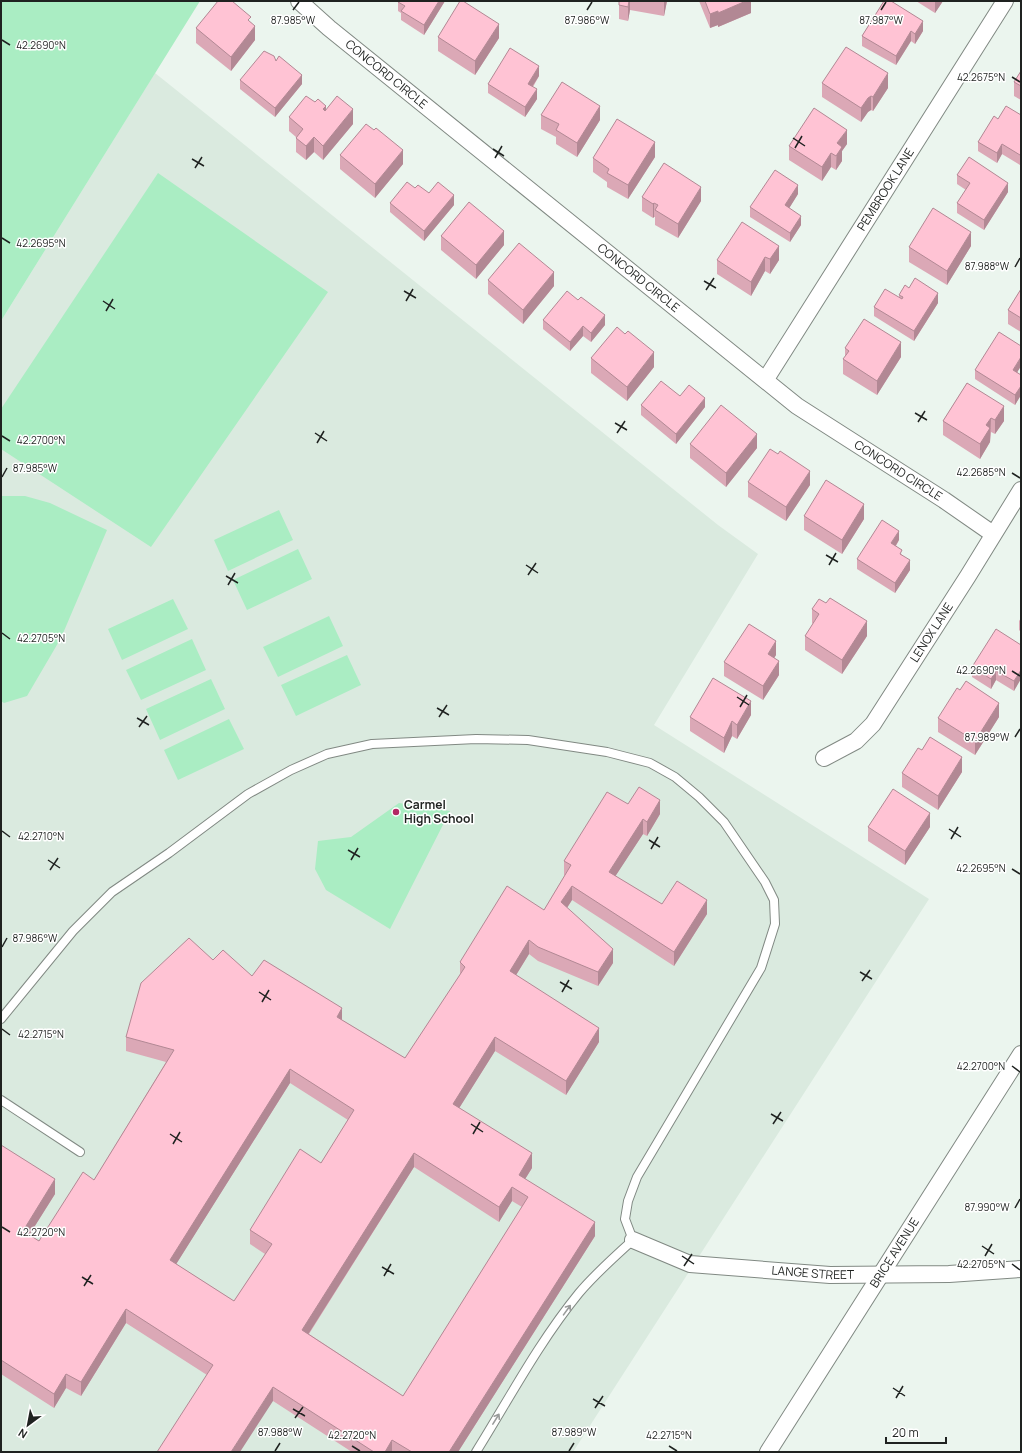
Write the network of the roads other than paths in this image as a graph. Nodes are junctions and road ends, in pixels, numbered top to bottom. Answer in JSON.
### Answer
{"nodes":[{"id":1,"x":299,"y":1,"type":"edge"},
{"id":2,"x":1005,"y":1,"type":"edge"},
{"id":3,"x":766,"y":379,"type":"junction"},
{"id":4,"x":1021,"y":490,"type":"edge"},
{"id":5,"x":993,"y":534,"type":"junction"},
{"id":6,"x":824,"y":758,"type":"dead end"},
{"id":7,"x":1,"y":1019,"type":"edge"},
{"id":8,"x":1021,"y":1054,"type":"edge"},
{"id":9,"x":1,"y":1100,"type":"edge"},
{"id":10,"x":80,"y":1152,"type":"dead end"},
{"id":11,"x":633,"y":1240,"type":"junction"},
{"id":12,"x":1021,"y":1269,"type":"edge"},
{"id":13,"x":880,"y":1276,"type":"junction"},
{"id":14,"x":476,"y":1452,"type":"edge"},
{"id":15,"x":768,"y":1452,"type":"edge"}],
"edges":[{"from":1,"to":3,"type":"street","name":"CONCORD CIRCLE"},
{"from":2,"to":3,"type":"street","name":"PEMBROOK LANE"},
{"from":3,"to":5,"type":"street","name":"CONCORD CIRCLE"},
{"from":4,"to":5,"type":"street","name":"LENOX LANE"},
{"from":5,"to":6,"type":"street","name":"LENOX LANE"},
{"from":7,"to":11,"type":"lane"},
{"from":8,"to":13,"type":"street","name":"BRICE AVENUE"},
{"from":9,"to":10,"type":"lane"},
{"from":11,"to":13,"type":"street","name":"LANGE STREET"},
{"from":14,"to":11,"type":"lane","one_way":true},
{"from":12,"to":13,"type":"street","name":"LANGE STREET"},
{"from":13,"to":15,"type":"street","name":"BRICE AVENUE"}]}
